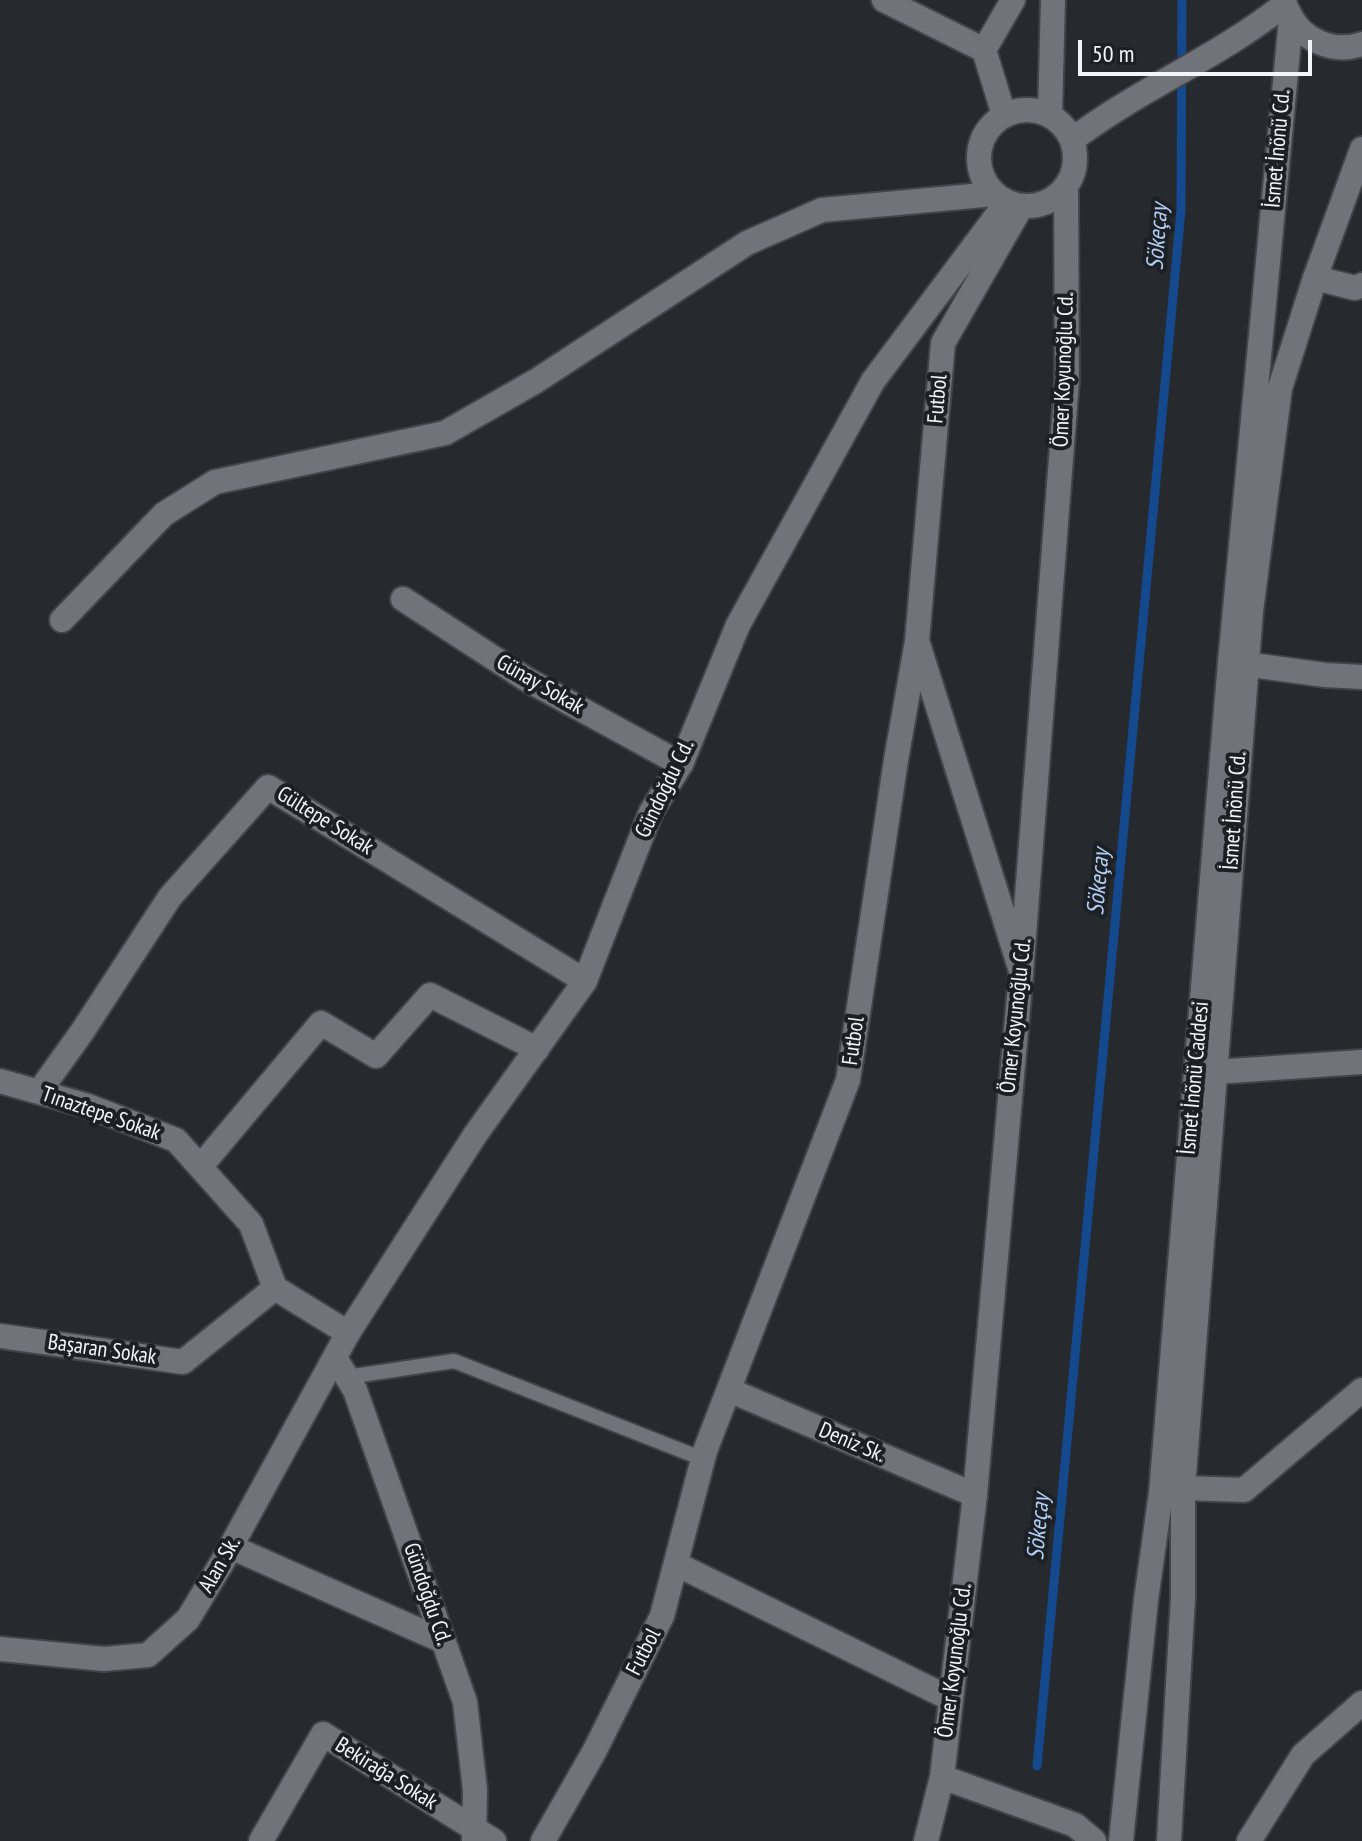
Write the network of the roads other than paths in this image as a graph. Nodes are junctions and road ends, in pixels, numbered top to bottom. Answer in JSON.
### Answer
{"nodes":[{"id":1,"x":884,"y":0,"type":"edge"},
{"id":2,"x":1013,"y":0,"type":"edge"},
{"id":3,"x":1053,"y":0,"type":"edge"},
{"id":4,"x":1286,"y":8,"type":"edge"},
{"id":5,"x":1362,"y":44,"type":"edge"},
{"id":6,"x":984,"y":50,"type":"junction"},
{"id":7,"x":1004,"y":115,"type":"junction"},
{"id":8,"x":1050,"y":115,"type":"junction"},
{"id":9,"x":1072,"y":140,"type":"junction"},
{"id":10,"x":1362,"y":149,"type":"edge"},
{"id":11,"x":1066,"y":188,"type":"junction"},
{"id":12,"x":1008,"y":201,"type":"junction"},
{"id":13,"x":1315,"y":278,"type":"junction"},
{"id":14,"x":1362,"y":285,"type":"edge"},
{"id":15,"x":403,"y":599,"type":"dead end"},
{"id":16,"x":62,"y":620,"type":"dead end"},
{"id":17,"x":917,"y":641,"type":"junction"},
{"id":18,"x":1238,"y":664,"type":"junction"},
{"id":19,"x":1362,"y":677,"type":"edge"},
{"id":20,"x":681,"y":764,"type":"junction"},
{"id":21,"x":1021,"y":974,"type":"junction"},
{"id":22,"x":585,"y":981,"type":"junction"},
{"id":23,"x":537,"y":1049,"type":"junction"},
{"id":24,"x":1362,"y":1062,"type":"edge"},
{"id":25,"x":1215,"y":1072,"type":"junction"},
{"id":26,"x":0,"y":1081,"type":"edge"},
{"id":27,"x":39,"y":1092,"type":"junction"},
{"id":28,"x":201,"y":1166,"type":"junction"},
{"id":29,"x":275,"y":1288,"type":"junction"},
{"id":30,"x":348,"y":1333,"type":"junction"},
{"id":31,"x":0,"y":1336,"type":"edge"},
{"id":32,"x":341,"y":1367,"type":"junction"},
{"id":33,"x":729,"y":1390,"type":"junction"},
{"id":34,"x":1362,"y":1390,"type":"edge"},
{"id":35,"x":703,"y":1459,"type":"junction"},
{"id":36,"x":1172,"y":1490,"type":"junction"},
{"id":37,"x":975,"y":1495,"type":"junction"},
{"id":38,"x":231,"y":1547,"type":"junction"},
{"id":39,"x":676,"y":1564,"type":"junction"},
{"id":40,"x":443,"y":1641,"type":"junction"},
{"id":41,"x":0,"y":1649,"type":"edge"},
{"id":42,"x":951,"y":1699,"type":"junction"},
{"id":43,"x":1362,"y":1703,"type":"edge"},
{"id":44,"x":942,"y":1777,"type":"junction"},
{"id":45,"x":480,"y":1837,"type":"edge"},
{"id":46,"x":261,"y":1841,"type":"edge"},
{"id":47,"x":543,"y":1841,"type":"edge"},
{"id":48,"x":926,"y":1841,"type":"edge"},
{"id":49,"x":1094,"y":1841,"type":"edge"},
{"id":50,"x":1121,"y":1841,"type":"edge"},
{"id":51,"x":1169,"y":1841,"type":"edge"},
{"id":52,"x":1249,"y":1841,"type":"edge"}],
"edges":[{"from":1,"to":6,"type":"street"},
{"from":2,"to":6,"type":"street"},
{"from":3,"to":8,"type":"street"},
{"from":4,"to":5,"type":"street"},
{"from":4,"to":9,"type":"street"},
{"from":4,"to":18,"type":"street","name":"İsmet İnönü Cd."},
{"from":6,"to":7,"type":"street"},
{"from":7,"to":8,"type":"street"},
{"from":7,"to":12,"type":"street"},
{"from":8,"to":9,"type":"street"},
{"from":9,"to":11,"type":"street"},
{"from":10,"to":13,"type":"street","name":"İsmet İnönü Cd."},
{"from":11,"to":12,"type":"street"},
{"from":11,"to":21,"type":"street","name":"Ömer Koyunoğlu Cd."},
{"from":12,"to":16,"type":"street"},
{"from":12,"to":17,"type":"street","name":"Futbol"},
{"from":12,"to":20,"type":"street","name":"Gündoğdu Cd."},
{"from":13,"to":14,"type":"street"},
{"from":13,"to":18,"type":"street","name":"İsmet İnönü Cd."},
{"from":15,"to":20,"type":"street","name":"Günay Sokak"},
{"from":17,"to":21,"type":"street"},
{"from":17,"to":33,"type":"street","name":"Futbol"},
{"from":18,"to":19,"type":"street"},
{"from":18,"to":25,"type":"street","name":"İsmet İnönü Cd."},
{"from":18,"to":36,"type":"street","name":"İsmet İnönü Caddesi"},
{"from":20,"to":22,"type":"street","name":"Gündoğdu Cd."},
{"from":21,"to":37,"type":"street","name":"Ömer Koyunoğlu Cd."},
{"from":22,"to":23,"type":"street","name":"Gündoğdu Cd."},
{"from":22,"to":27,"type":"street","name":"Gültepe Sokak"},
{"from":23,"to":28,"type":"street"},
{"from":23,"to":30,"type":"street","name":"Gündoğdu Cd."},
{"from":24,"to":25,"type":"street"},
{"from":25,"to":36,"type":"street","name":"İsmet İnönü Cd."},
{"from":26,"to":27,"type":"street","name":"Tınaztepe Sokak"},
{"from":27,"to":28,"type":"street","name":"Tınaztepe Sokak"},
{"from":28,"to":29,"type":"street","name":"Tınaztepe Sokak"},
{"from":29,"to":30,"type":"street"},
{"from":29,"to":31,"type":"street","name":"Başaran Sokak"},
{"from":30,"to":32,"type":"street","name":"Alan Sk."},
{"from":32,"to":35,"type":"lane"},
{"from":32,"to":38,"type":"street","name":"Alan Sk."},
{"from":32,"to":40,"type":"street","name":"Gündoğdu Cd."},
{"from":33,"to":35,"type":"street","name":"Futbol"},
{"from":33,"to":37,"type":"street","name":"Deniz Sk."},
{"from":34,"to":36,"type":"street"},
{"from":35,"to":39,"type":"street","name":"Futbol"},
{"from":36,"to":50,"type":"street"},
{"from":36,"to":51,"type":"street"},
{"from":37,"to":42,"type":"street","name":"Ömer Koyunoğlu Cd."},
{"from":38,"to":40,"type":"street"},
{"from":38,"to":41,"type":"street","name":"Alan Sk."},
{"from":39,"to":42,"type":"street"},
{"from":39,"to":47,"type":"street","name":"Futbol"},
{"from":40,"to":45,"type":"street","name":"Gündoğdu Cd."},
{"from":42,"to":44,"type":"street","name":"Ömer Koyunoğlu Cd."},
{"from":43,"to":52,"type":"street"},
{"from":44,"to":48,"type":"street","name":"Ömer Koyunoğlu Cd."},
{"from":44,"to":49,"type":"street"},
{"from":45,"to":46,"type":"street","name":"Bekirağa Sokak"}]}
